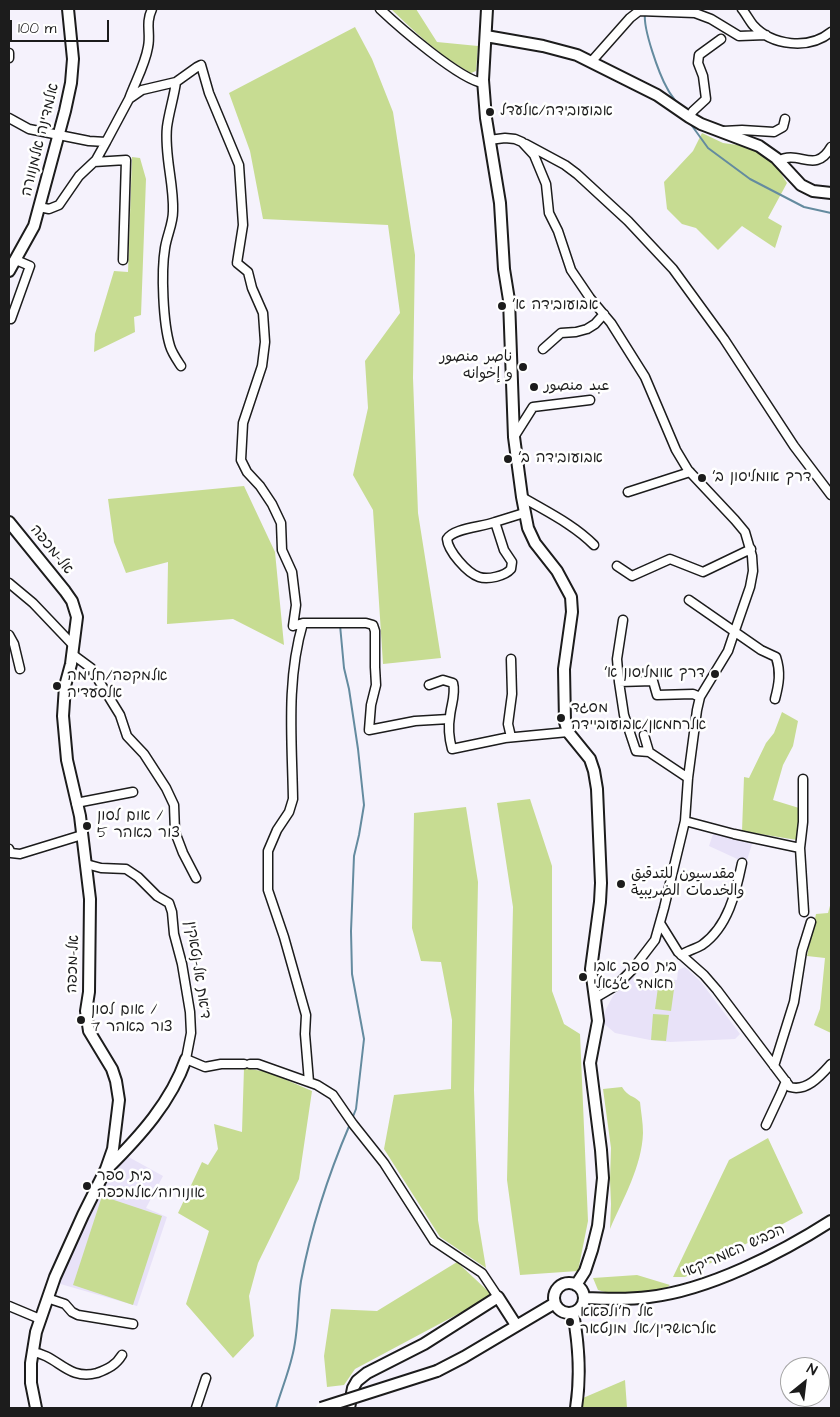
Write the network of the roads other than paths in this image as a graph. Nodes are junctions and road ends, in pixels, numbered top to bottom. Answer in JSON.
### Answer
{"nodes":[{"id":1,"x":68,"y":9,"type":"edge"},
{"id":2,"x":152,"y":9,"type":"edge"},
{"id":3,"x":380,"y":9,"type":"edge"},
{"id":4,"x":486,"y":9,"type":"edge"},
{"id":5,"x":742,"y":9,"type":"edge"},
{"id":6,"x":831,"y":32,"type":"edge"},
{"id":7,"x":766,"y":35,"type":"junction"},
{"id":8,"x":486,"y":36,"type":"junction"},
{"id":9,"x":722,"y":39,"type":"dead end"},
{"id":10,"x":9,"y":53,"type":"edge"},
{"id":11,"x":9,"y":58,"type":"edge"},
{"id":12,"x":591,"y":62,"type":"junction"},
{"id":13,"x":176,"y":82,"type":"junction"},
{"id":14,"x":483,"y":83,"type":"junction"},
{"id":15,"x":129,"y":99,"type":"junction"},
{"id":16,"x":9,"y":118,"type":"edge"},
{"id":17,"x":689,"y":118,"type":"junction"},
{"id":18,"x":785,"y":119,"type":"dead end"},
{"id":19,"x":719,"y":131,"type":"junction"},
{"id":20,"x":59,"y":135,"type":"junction"},
{"id":21,"x":490,"y":140,"type":"junction"},
{"id":22,"x":106,"y":142,"type":"junction"},
{"id":23,"x":522,"y":142,"type":"junction"},
{"id":24,"x":831,"y":147,"type":"edge"},
{"id":25,"x":778,"y":161,"type":"junction"},
{"id":26,"x":94,"y":162,"type":"junction"},
{"id":27,"x":831,"y":193,"type":"edge"},
{"id":28,"x":39,"y":207,"type":"junction"},
{"id":29,"x":16,"y":260,"type":"junction"},
{"id":30,"x":123,"y":260,"type":"dead end"},
{"id":31,"x":9,"y":271,"type":"edge"},
{"id":32,"x":604,"y":314,"type":"junction"},
{"id":33,"x":11,"y":319,"type":"dead end"},
{"id":34,"x":543,"y":349,"type":"dead end"},
{"id":35,"x":181,"y":366,"type":"dead end"},
{"id":36,"x":590,"y":400,"type":"dead end"},
{"id":37,"x":514,"y":437,"type":"junction"},
{"id":38,"x":690,"y":472,"type":"junction"},
{"id":39,"x":628,"y":492,"type":"dead end"},
{"id":40,"x":831,"y":494,"type":"edge"},
{"id":41,"x":522,"y":497,"type":"junction"},
{"id":42,"x":524,"y":512,"type":"junction"},
{"id":43,"x":9,"y":522,"type":"edge"},
{"id":44,"x":495,"y":522,"type":"junction"},
{"id":45,"x":594,"y":545,"type":"dead end"},
{"id":46,"x":751,"y":549,"type":"junction"},
{"id":47,"x":617,"y":566,"type":"dead end"},
{"id":48,"x":9,"y":583,"type":"edge"},
{"id":49,"x":689,"y":600,"type":"dead end"},
{"id":50,"x":622,"y":620,"type":"dead end"},
{"id":51,"x":302,"y":623,"type":"junction"},
{"id":52,"x":734,"y":631,"type":"junction"},
{"id":53,"x":9,"y":635,"type":"edge"},
{"id":54,"x":73,"y":650,"type":"junction"},
{"id":55,"x":511,"y":658,"type":"dead end"},
{"id":56,"x":20,"y":670,"type":"dead end"},
{"id":57,"x":619,"y":682,"type":"junction"},
{"id":58,"x":429,"y":685,"type":"dead end"},
{"id":59,"x":700,"y":697,"type":"junction"},
{"id":60,"x":775,"y":699,"type":"dead end"},
{"id":61,"x":449,"y":719,"type":"junction"},
{"id":62,"x":568,"y":732,"type":"junction"},
{"id":63,"x":644,"y":735,"type":"dead end"},
{"id":64,"x":511,"y":737,"type":"junction"},
{"id":65,"x":649,"y":752,"type":"junction"},
{"id":66,"x":688,"y":778,"type":"junction"},
{"id":67,"x":803,"y":778,"type":"dead end"},
{"id":68,"x":133,"y":792,"type":"dead end"},
{"id":69,"x":76,"y":802,"type":"junction"},
{"id":70,"x":685,"y":821,"type":"junction"},
{"id":71,"x":82,"y":835,"type":"junction"},
{"id":72,"x":800,"y":848,"type":"junction"},
{"id":73,"x":9,"y":850,"type":"edge"},
{"id":74,"x":742,"y":863,"type":"dead end"},
{"id":75,"x":86,"y":864,"type":"junction"},
{"id":76,"x":196,"y":878,"type":"dead end"},
{"id":77,"x":804,"y":912,"type":"dead end"},
{"id":78,"x":811,"y":922,"type":"dead end"},
{"id":79,"x":660,"y":923,"type":"junction"},
{"id":80,"x":680,"y":955,"type":"junction"},
{"id":81,"x":595,"y":998,"type":"junction"},
{"id":82,"x":186,"y":1059,"type":"junction"},
{"id":83,"x":831,"y":1064,"type":"edge"},
{"id":84,"x":774,"y":1066,"type":"junction"},
{"id":85,"x":786,"y":1081,"type":"junction"},
{"id":86,"x":309,"y":1082,"type":"junction"},
{"id":87,"x":766,"y":1125,"type":"dead end"},
{"id":88,"x":106,"y":1169,"type":"junction"},
{"id":89,"x":831,"y":1221,"type":"edge"},
{"id":90,"x":576,"y":1285,"type":"junction"},
{"id":91,"x":498,"y":1296,"type":"junction"},
{"id":92,"x":47,"y":1298,"type":"junction"},
{"id":93,"x":584,"y":1298,"type":"junction"},
{"id":94,"x":555,"y":1303,"type":"junction"},
{"id":95,"x":9,"y":1306,"type":"edge"},
{"id":96,"x":573,"y":1313,"type":"junction"},
{"id":97,"x":40,"y":1320,"type":"junction"},
{"id":98,"x":133,"y":1324,"type":"dead end"},
{"id":99,"x":516,"y":1325,"type":"junction"},
{"id":100,"x":32,"y":1352,"type":"junction"},
{"id":101,"x":122,"y":1355,"type":"dead end"},
{"id":102,"x":206,"y":1378,"type":"dead end"},
{"id":103,"x":36,"y":1408,"type":"edge"},
{"id":104,"x":196,"y":1408,"type":"edge"},
{"id":105,"x":321,"y":1408,"type":"edge"},
{"id":106,"x":349,"y":1408,"type":"edge"},
{"id":107,"x":576,"y":1408,"type":"edge"}],
"edges":[{"from":1,"to":20,"type":"street","name":"אלמדינה אלמנוורה"},
{"from":2,"to":15,"type":"street"},
{"from":3,"to":14,"type":"street"},
{"from":4,"to":8,"type":"street"},
{"from":5,"to":7,"type":"street"},
{"from":6,"to":7,"type":"street"},
{"from":7,"to":12,"type":"street"},
{"from":8,"to":12,"type":"street"},
{"from":8,"to":14,"type":"street"},
{"from":9,"to":17,"type":"street"},
{"from":10,"to":11,"type":"street"},
{"from":12,"to":17,"type":"street"},
{"from":13,"to":15,"type":"street"},
{"from":13,"to":35,"type":"street"},
{"from":13,"to":51,"type":"street"},
{"from":14,"to":21,"type":"street"},
{"from":15,"to":22,"type":"street"},
{"from":16,"to":20,"type":"street"},
{"from":17,"to":19,"type":"street"},
{"from":18,"to":19,"type":"street"},
{"from":19,"to":25,"type":"street"},
{"from":20,"to":22,"type":"street"},
{"from":20,"to":28,"type":"street","name":"אלמדינה אלמנוורה"},
{"from":21,"to":23,"type":"street"},
{"from":21,"to":37,"type":"street"},
{"from":22,"to":26,"type":"street"},
{"from":23,"to":32,"type":"street"},
{"from":23,"to":40,"type":"street"},
{"from":24,"to":25,"type":"street"},
{"from":25,"to":27,"type":"street"},
{"from":26,"to":28,"type":"street"},
{"from":26,"to":30,"type":"street"},
{"from":28,"to":29,"type":"street","name":"אלמדינה אלמנוורה"},
{"from":29,"to":31,"type":"street","name":"אלמדינה אלמנוורה"},
{"from":29,"to":33,"type":"street"},
{"from":32,"to":34,"type":"street"},
{"from":32,"to":38,"type":"street"},
{"from":36,"to":37,"type":"street"},
{"from":37,"to":41,"type":"street"},
{"from":38,"to":39,"type":"street"},
{"from":38,"to":46,"type":"street"},
{"from":41,"to":42,"type":"street"},
{"from":41,"to":45,"type":"street"},
{"from":42,"to":44,"type":"street"},
{"from":42,"to":62,"type":"street"},
{"from":43,"to":54,"type":"street","name":"אל-מכפה"},
{"from":44,"to":44,"type":"street"},
{"from":46,"to":47,"type":"street"},
{"from":46,"to":52,"type":"street"},
{"from":48,"to":54,"type":"street"},
{"from":49,"to":52,"type":"street"},
{"from":50,"to":57,"type":"street"},
{"from":51,"to":61,"type":"street"},
{"from":51,"to":86,"type":"street"},
{"from":52,"to":59,"type":"street"},
{"from":52,"to":60,"type":"street"},
{"from":53,"to":56,"type":"street"},
{"from":54,"to":69,"type":"street","name":"אל-מכפה"},
{"from":54,"to":76,"type":"street"},
{"from":55,"to":64,"type":"street"},
{"from":57,"to":59,"type":"street"},
{"from":57,"to":65,"type":"street"},
{"from":58,"to":61,"type":"street"},
{"from":59,"to":66,"type":"street"},
{"from":61,"to":64,"type":"street"},
{"from":62,"to":64,"type":"street"},
{"from":62,"to":81,"type":"street"},
{"from":63,"to":65,"type":"street"},
{"from":65,"to":66,"type":"street"},
{"from":66,"to":70,"type":"street"},
{"from":67,"to":72,"type":"street"},
{"from":68,"to":69,"type":"street"},
{"from":69,"to":71,"type":"street","name":"אל-מכפה"},
{"from":70,"to":72,"type":"street"},
{"from":70,"to":79,"type":"street"},
{"from":71,"to":73,"type":"street"},
{"from":71,"to":75,"type":"street","name":"אל-מכפה"},
{"from":72,"to":77,"type":"street"},
{"from":74,"to":80,"type":"street"},
{"from":75,"to":82,"type":"street","name":"ד'את אל-נטאקין"},
{"from":75,"to":88,"type":"street","name":"אל-מכפה"},
{"from":78,"to":84,"type":"street"},
{"from":79,"to":80,"type":"street"},
{"from":79,"to":81,"type":"street"},
{"from":80,"to":84,"type":"street"},
{"from":81,"to":90,"type":"street"},
{"from":82,"to":86,"type":"street"},
{"from":82,"to":88,"type":"street","name":"ד'את אל-נטאקין"},
{"from":83,"to":85,"type":"street"},
{"from":84,"to":85,"type":"street"},
{"from":85,"to":87,"type":"street"},
{"from":86,"to":91,"type":"street"},
{"from":88,"to":92,"type":"street","name":"אל-מכפה"},
{"from":89,"to":93,"type":"street","name":"הכביש האמריקאי"},
{"from":90,"to":93,"type":"street"},
{"from":90,"to":94,"type":"street"},
{"from":91,"to":99,"type":"street"},
{"from":91,"to":106,"type":"street"},
{"from":92,"to":97,"type":"street","name":"אל-מכפה"},
{"from":92,"to":98,"type":"street"},
{"from":93,"to":96,"type":"street"},
{"from":94,"to":96,"type":"street"},
{"from":94,"to":99,"type":"street"},
{"from":95,"to":97,"type":"street"},
{"from":96,"to":107,"type":"street"},
{"from":97,"to":100,"type":"street","name":"אל-מכפה"},
{"from":99,"to":105,"type":"street","bridge":true},
{"from":100,"to":101,"type":"street"},
{"from":100,"to":103,"type":"street","name":"אל-מכפה"},
{"from":102,"to":104,"type":"street"}]}
